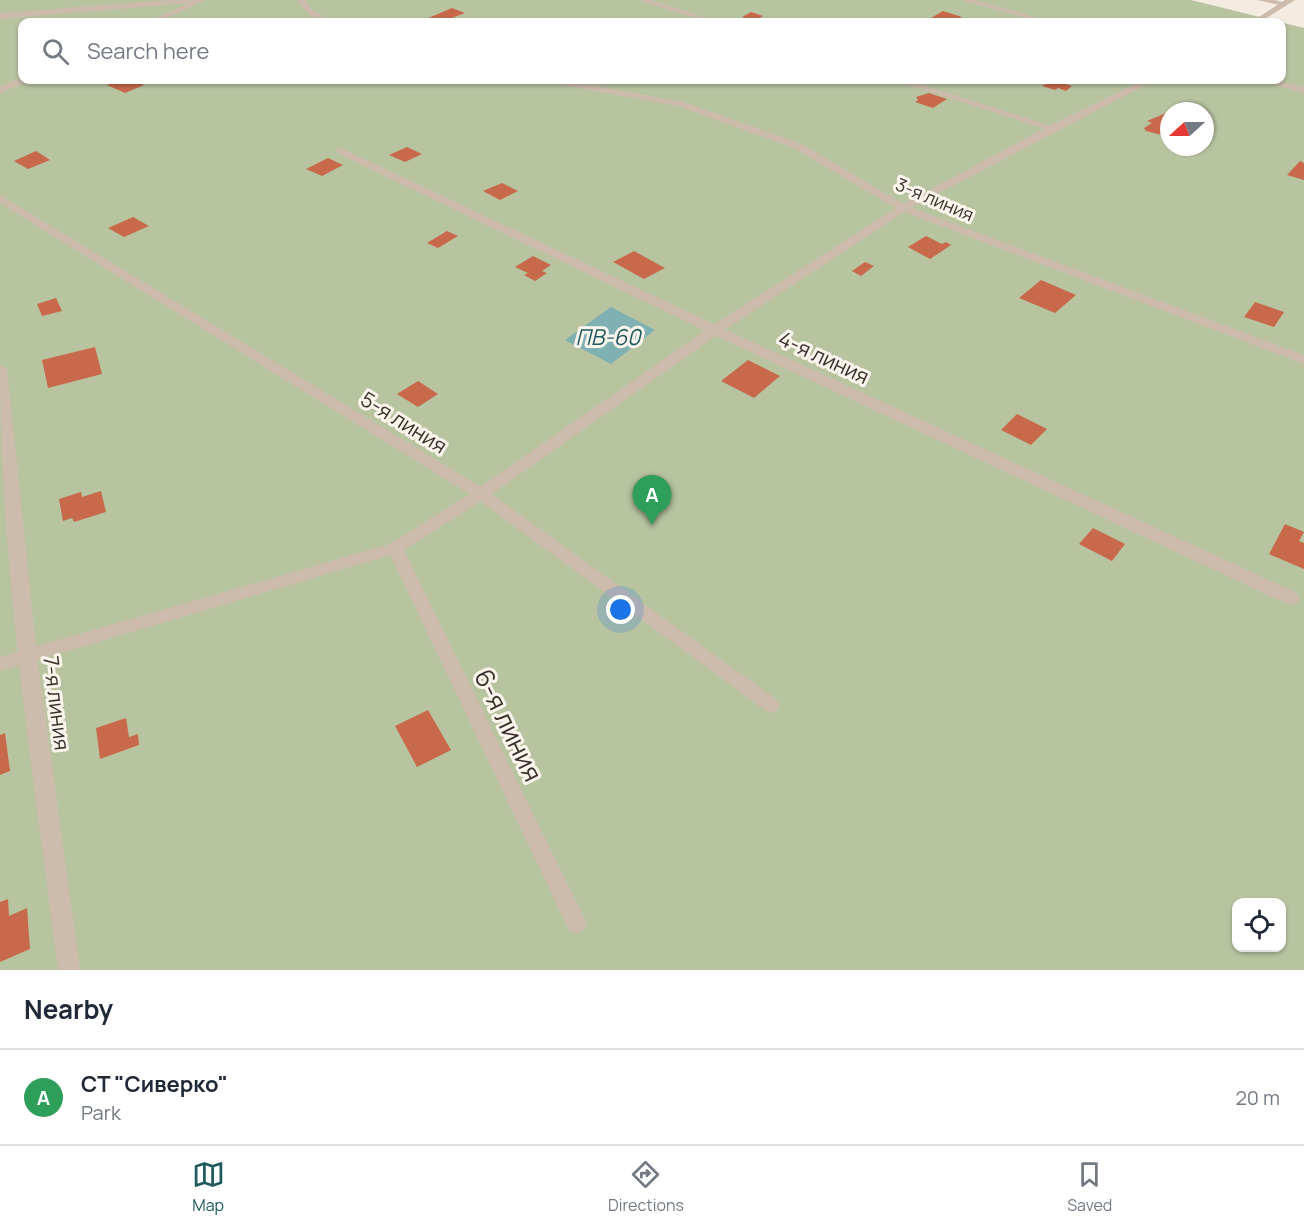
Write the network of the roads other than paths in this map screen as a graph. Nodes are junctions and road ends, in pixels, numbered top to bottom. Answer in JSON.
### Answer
{"nodes":[{"id":1,"x":202,"y":0,"type":"edge"},
{"id":2,"x":301,"y":0,"type":"edge"},
{"id":3,"x":642,"y":0,"type":"edge"},
{"id":4,"x":965,"y":0,"type":"edge"},
{"id":5,"x":1261,"y":0,"type":"edge"},
{"id":6,"x":1288,"y":2,"type":"edge"},
{"id":7,"x":0,"y":16,"type":"edge"},
{"id":8,"x":160,"y":18,"type":"edge"},
{"id":9,"x":322,"y":18,"type":"edge"},
{"id":10,"x":702,"y":18,"type":"edge"},
{"id":11,"x":1034,"y":18,"type":"edge"},
{"id":12,"x":1262,"y":18,"type":"edge"},
{"id":13,"x":18,"y":82,"type":"edge"},
{"id":14,"x":572,"y":84,"type":"edge"},
{"id":15,"x":911,"y":84,"type":"edge"},
{"id":16,"x":1142,"y":84,"type":"edge"},
{"id":17,"x":1280,"y":84,"type":"edge"},
{"id":18,"x":0,"y":90,"type":"edge"},
{"id":19,"x":1304,"y":90,"type":"edge"},
{"id":20,"x":1053,"y":128,"type":"junction"},
{"id":21,"x":341,"y":151,"type":"dead end"},
{"id":22,"x":0,"y":198,"type":"edge"},
{"id":23,"x":903,"y":208,"type":"junction"},
{"id":24,"x":715,"y":330,"type":"junction"},
{"id":25,"x":1304,"y":360,"type":"edge"},
{"id":26,"x":0,"y":369,"type":"edge"},
{"id":27,"x":481,"y":494,"type":"junction"},
{"id":28,"x":395,"y":548,"type":"junction"},
{"id":29,"x":1291,"y":598,"type":"dead end"},
{"id":30,"x":28,"y":656,"type":"junction"},
{"id":31,"x":0,"y":664,"type":"edge"},
{"id":32,"x":771,"y":705,"type":"dead end"},
{"id":33,"x":576,"y":923,"type":"dead end"},
{"id":34,"x":69,"y":970,"type":"edge"}],
"edges":[{"from":1,"to":7,"type":"street"},
{"from":1,"to":8,"type":"street"},
{"from":2,"to":9,"type":"street"},
{"from":3,"to":10,"type":"street"},
{"from":4,"to":11,"type":"street"},
{"from":5,"to":6,"type":"street"},
{"from":6,"to":12,"type":"street"},
{"from":13,"to":18,"type":"street"},
{"from":14,"to":23,"type":"street","name":"3-я линия"},
{"from":15,"to":20,"type":"street"},
{"from":16,"to":20,"type":"street"},
{"from":17,"to":19,"type":"street"},
{"from":20,"to":23,"type":"street"},
{"from":21,"to":24,"type":"street","name":"4-я линия"},
{"from":22,"to":27,"type":"street","name":"5-я линия"},
{"from":23,"to":24,"type":"street"},
{"from":23,"to":25,"type":"street","name":"3-я линия"},
{"from":24,"to":27,"type":"street"},
{"from":24,"to":29,"type":"street","name":"4-я линия"},
{"from":26,"to":30,"type":"street","name":"7-я линия"},
{"from":27,"to":28,"type":"street"},
{"from":27,"to":32,"type":"street","name":"5-я линия"},
{"from":28,"to":30,"type":"street"},
{"from":28,"to":33,"type":"street","name":"6-я линия"},
{"from":30,"to":31,"type":"street"},
{"from":30,"to":34,"type":"street","name":"7-я линия"}]}
